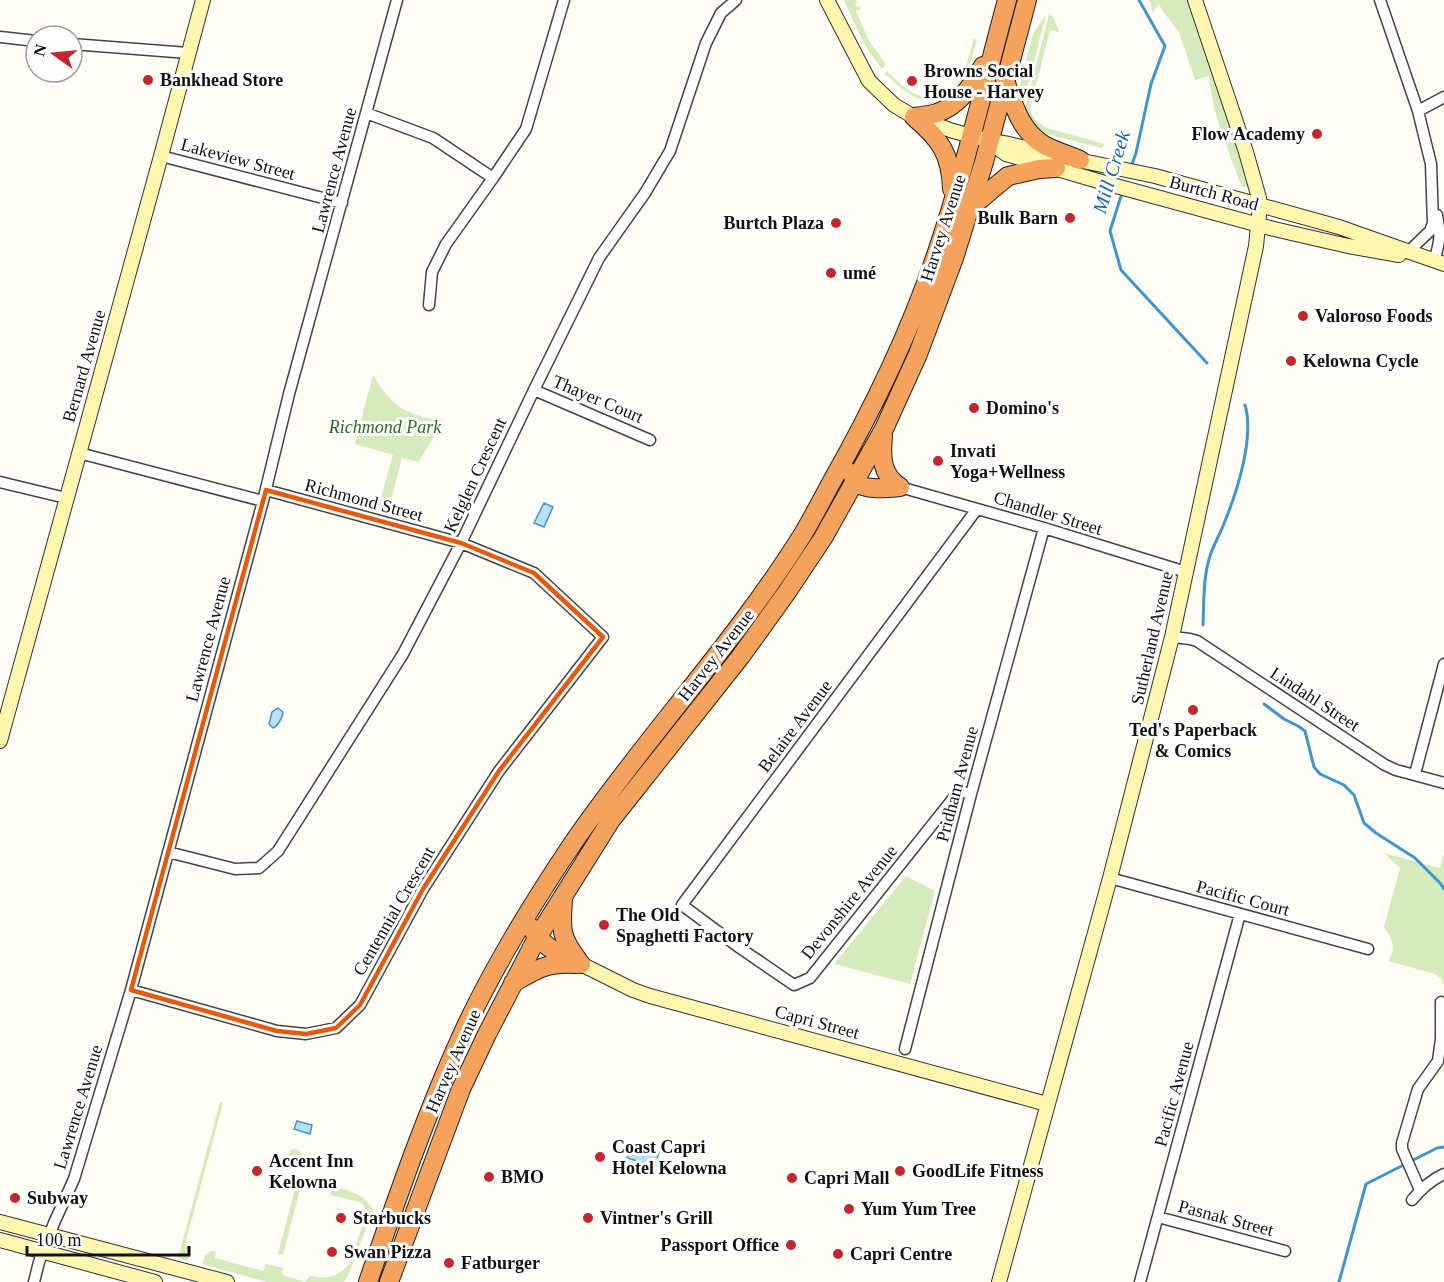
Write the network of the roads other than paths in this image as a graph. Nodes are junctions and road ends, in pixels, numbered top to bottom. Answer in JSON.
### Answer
{"nodes":[{"id":1,"x":203,"y":0,"type":"edge"},
{"id":2,"x":397,"y":0,"type":"edge"},
{"id":3,"x":564,"y":0,"type":"edge"},
{"id":4,"x":736,"y":0,"type":"edge"},
{"id":5,"x":827,"y":0,"type":"edge"},
{"id":6,"x":1007,"y":0,"type":"edge"},
{"id":7,"x":1028,"y":0,"type":"edge"},
{"id":8,"x":1195,"y":0,"type":"edge"},
{"id":9,"x":1380,"y":0,"type":"edge"},
{"id":10,"x":0,"y":37,"type":"edge"},
{"id":11,"x":24,"y":40,"type":"edge"},
{"id":12,"x":84,"y":45,"type":"edge"},
{"id":13,"x":994,"y":49,"type":"junction"},
{"id":14,"x":188,"y":53,"type":"junction"},
{"id":15,"x":1005,"y":80,"type":"junction"},
{"id":16,"x":1444,"y":97,"type":"edge"},
{"id":17,"x":1418,"y":111,"type":"junction"},
{"id":18,"x":366,"y":113,"type":"junction"},
{"id":19,"x":914,"y":117,"type":"junction"},
{"id":20,"x":971,"y":136,"type":"junction"},
{"id":21,"x":990,"y":141,"type":"junction"},
{"id":22,"x":161,"y":156,"type":"junction"},
{"id":23,"x":1080,"y":160,"type":"junction"},
{"id":24,"x":1056,"y":168,"type":"junction"},
{"id":25,"x":493,"y":178,"type":"junction"},
{"id":26,"x":1432,"y":194,"type":"junction"},
{"id":27,"x":953,"y":202,"type":"junction"},
{"id":28,"x":342,"y":203,"type":"junction"},
{"id":29,"x":1260,"y":205,"type":"junction"},
{"id":30,"x":971,"y":207,"type":"junction"},
{"id":31,"x":1259,"y":224,"type":"junction"},
{"id":32,"x":1408,"y":252,"type":"junction"},
{"id":33,"x":1439,"y":263,"type":"edge"},
{"id":34,"x":429,"y":305,"type":"dead end"},
{"id":35,"x":534,"y":390,"type":"junction"},
{"id":36,"x":884,"y":429,"type":"junction"},
{"id":37,"x":650,"y":440,"type":"dead end"},
{"id":38,"x":79,"y":453,"type":"junction"},
{"id":39,"x":847,"y":454,"type":"junction"},
{"id":40,"x":0,"y":482,"type":"edge"},
{"id":41,"x":855,"y":482,"type":"junction"},
{"id":42,"x":900,"y":487,"type":"junction"},
{"id":43,"x":266,"y":489,"type":"junction"},
{"id":44,"x":66,"y":498,"type":"junction"},
{"id":45,"x":263,"y":501,"type":"junction"},
{"id":46,"x":977,"y":509,"type":"junction"},
{"id":47,"x":1044,"y":528,"type":"junction"},
{"id":48,"x":461,"y":543,"type":"junction"},
{"id":49,"x":1186,"y":572,"type":"junction"},
{"id":50,"x":603,"y":637,"type":"joint"},
{"id":51,"x":1172,"y":637,"type":"junction"},
{"id":52,"x":1444,"y":664,"type":"edge"},
{"id":53,"x":0,"y":741,"type":"edge"},
{"id":54,"x":1415,"y":774,"type":"junction"},
{"id":55,"x":1444,"y":783,"type":"edge"},
{"id":56,"x":971,"y":794,"type":"junction"},
{"id":57,"x":168,"y":852,"type":"junction"},
{"id":58,"x":1110,"y":878,"type":"junction"},
{"id":59,"x":563,"y":895,"type":"junction"},
{"id":60,"x":531,"y":909,"type":"junction"},
{"id":61,"x":1240,"y":914,"type":"junction"},
{"id":62,"x":537,"y":938,"type":"junction"},
{"id":63,"x":740,"y":948,"type":"joint"},
{"id":64,"x":1368,"y":949,"type":"dead end"},
{"id":65,"x":581,"y":964,"type":"junction"},
{"id":66,"x":513,"y":983,"type":"junction"},
{"id":67,"x":131,"y":990,"type":"junction"},
{"id":68,"x":1441,"y":1002,"type":"dead end"},
{"id":69,"x":905,"y":1049,"type":"dead end"},
{"id":70,"x":1047,"y":1104,"type":"junction"},
{"id":71,"x":1444,"y":1174,"type":"edge"},
{"id":72,"x":1420,"y":1190,"type":"junction"},
{"id":73,"x":1412,"y":1200,"type":"dead end"},
{"id":74,"x":1158,"y":1217,"type":"junction"},
{"id":75,"x":0,"y":1222,"type":"edge"},
{"id":76,"x":50,"y":1236,"type":"junction"},
{"id":77,"x":0,"y":1240,"type":"edge"},
{"id":78,"x":379,"y":1250,"type":"junction"},
{"id":79,"x":1285,"y":1251,"type":"dead end"},
{"id":80,"x":43,"y":1252,"type":"junction"},
{"id":81,"x":398,"y":1259,"type":"junction"},
{"id":82,"x":195,"y":1278,"type":"edge"},
{"id":83,"x":34,"y":1282,"type":"edge"},
{"id":84,"x":155,"y":1282,"type":"edge"},
{"id":85,"x":227,"y":1282,"type":"edge"},
{"id":86,"x":354,"y":1282,"type":"edge"},
{"id":87,"x":368,"y":1282,"type":"edge"},
{"id":88,"x":389,"y":1282,"type":"edge"},
{"id":89,"x":397,"y":1282,"type":"edge"},
{"id":90,"x":999,"y":1282,"type":"edge"},
{"id":91,"x":1140,"y":1282,"type":"edge"}],
"edges":[{"from":1,"to":14,"type":"street","name":"Bernard Avenue"},
{"from":2,"to":18,"type":"street","name":"Lawrence Avenue"},
{"from":3,"to":25,"type":"street"},
{"from":4,"to":35,"type":"street","name":"Kelglen Crescent"},
{"from":5,"to":19,"type":"street","name":"Burtch Road"},
{"from":6,"to":13,"type":"highway","name":"Harvey Avenue"},
{"from":7,"to":15,"type":"highway","name":"Harvey Avenue"},
{"from":8,"to":29,"type":"street","name":"Sutherland Avenue"},
{"from":9,"to":17,"type":"street"},
{"from":10,"to":11,"type":"street"},
{"from":12,"to":14,"type":"street"},
{"from":13,"to":19,"type":"highway"},
{"from":13,"to":20,"type":"highway","name":"Harvey Avenue"},
{"from":14,"to":22,"type":"street","name":"Bernard Avenue"},
{"from":15,"to":21,"type":"highway","name":"Harvey Avenue"},
{"from":15,"to":23,"type":"highway"},
{"from":16,"to":17,"type":"street"},
{"from":17,"to":26,"type":"street"},
{"from":18,"to":25,"type":"street"},
{"from":18,"to":28,"type":"street","name":"Lawrence Avenue"},
{"from":19,"to":20,"type":"street","name":"Burtch Road"},
{"from":19,"to":27,"type":"highway"},
{"from":20,"to":21,"type":"street","name":"Burtch Road"},
{"from":20,"to":27,"type":"highway","name":"Harvey Avenue"},
{"from":21,"to":23,"type":"street","name":"Burtch Road"},
{"from":21,"to":24,"type":"street","name":"Burtch Road"},
{"from":21,"to":30,"type":"highway","name":"Harvey Avenue"},
{"from":22,"to":28,"type":"street","name":"Lakeview Street"},
{"from":22,"to":38,"type":"street","name":"Bernard Avenue"},
{"from":23,"to":29,"type":"street","name":"Burtch Road"},
{"from":24,"to":30,"type":"highway"},
{"from":24,"to":31,"type":"street","name":"Burtch Road"},
{"from":25,"to":34,"type":"street"},
{"from":26,"to":32,"type":"street"},
{"from":26,"to":33,"type":"street"},
{"from":27,"to":39,"type":"highway","name":"Harvey Avenue"},
{"from":28,"to":43,"type":"street","name":"Lawrence Avenue"},
{"from":29,"to":31,"type":"street","name":"Sutherland Avenue"},
{"from":29,"to":32,"type":"street","name":"Burtch Road"},
{"from":30,"to":36,"type":"highway","name":"Harvey Avenue"},
{"from":31,"to":33,"type":"street","name":"Burtch Road"},
{"from":31,"to":49,"type":"street","name":"Sutherland Avenue"},
{"from":32,"to":33,"type":"street","name":"Burtch Road"},
{"from":35,"to":37,"type":"street","name":"Thayer Court"},
{"from":35,"to":48,"type":"street","name":"Kelglen Crescent"},
{"from":36,"to":41,"type":"highway","name":"Harvey Avenue"},
{"from":36,"to":42,"type":"highway"},
{"from":38,"to":44,"type":"street","name":"Bernard Avenue"},
{"from":38,"to":45,"type":"street"},
{"from":39,"to":41,"type":"highway"},
{"from":39,"to":60,"type":"highway","name":"Harvey Avenue"},
{"from":40,"to":44,"type":"street"},
{"from":41,"to":42,"type":"highway"},
{"from":41,"to":59,"type":"highway","name":"Harvey Avenue"},
{"from":42,"to":46,"type":"street","name":"Chandler Street"},
{"from":43,"to":45,"type":"street","name":"Lawrence Avenue"},
{"from":43,"to":48,"type":"street","name":"Richmond Street"},
{"from":44,"to":53,"type":"street","name":"Bernard Avenue"},
{"from":45,"to":57,"type":"street","name":"Lawrence Avenue"},
{"from":46,"to":47,"type":"street","name":"Chandler Street"},
{"from":46,"to":63,"type":"street","name":"Belaire Avenue"},
{"from":47,"to":49,"type":"street","name":"Chandler Street"},
{"from":47,"to":56,"type":"street","name":"Pridham Avenue"},
{"from":48,"to":50,"type":"street","name":"Richmond Street"},
{"from":48,"to":57,"type":"street","name":"Kelglen Crescent"},
{"from":49,"to":51,"type":"street","name":"Sutherland Avenue"},
{"from":50,"to":67,"type":"street","name":"Centennial Crescent"},
{"from":51,"to":54,"type":"street","name":"Lindahl Street"},
{"from":51,"to":58,"type":"street","name":"Sutherland Avenue"},
{"from":52,"to":54,"type":"street"},
{"from":54,"to":55,"type":"street","name":"Lindahl Street"},
{"from":56,"to":63,"type":"street","name":"Devonshire Avenue"},
{"from":56,"to":69,"type":"street","name":"Pridham Avenue"},
{"from":57,"to":67,"type":"street","name":"Lawrence Avenue"},
{"from":58,"to":61,"type":"street","name":"Pacific Court"},
{"from":58,"to":70,"type":"street","name":"Sutherland Avenue"},
{"from":59,"to":62,"type":"highway","name":"Harvey Avenue"},
{"from":59,"to":65,"type":"highway"},
{"from":60,"to":62,"type":"highway"},
{"from":60,"to":78,"type":"highway","name":"Harvey Avenue"},
{"from":61,"to":64,"type":"street","name":"Pacific Court"},
{"from":61,"to":74,"type":"street","name":"Pacific Avenue"},
{"from":62,"to":65,"type":"highway"},
{"from":62,"to":66,"type":"highway","name":"Harvey Avenue"},
{"from":65,"to":66,"type":"highway"},
{"from":65,"to":70,"type":"street","name":"Capri Street"},
{"from":66,"to":81,"type":"highway","name":"Harvey Avenue"},
{"from":67,"to":76,"type":"street","name":"Lawrence Avenue"},
{"from":68,"to":72,"type":"street"},
{"from":70,"to":90,"type":"street","name":"Sutherland Avenue"},
{"from":71,"to":72,"type":"street"},
{"from":72,"to":73,"type":"street"},
{"from":74,"to":79,"type":"street","name":"Pasnak Street"},
{"from":74,"to":91,"type":"street","name":"Pacific Avenue"},
{"from":75,"to":76,"type":"street"},
{"from":76,"to":80,"type":"street","name":"Lawrence Avenue"},
{"from":76,"to":82,"type":"street"},
{"from":77,"to":80,"type":"street"},
{"from":78,"to":86,"type":"highway"},
{"from":78,"to":87,"type":"highway","name":"Harvey Avenue"},
{"from":80,"to":83,"type":"street","name":"Lawrence Avenue"},
{"from":80,"to":84,"type":"street"},
{"from":81,"to":88,"type":"highway","name":"Harvey Avenue"},
{"from":81,"to":89,"type":"highway"},
{"from":82,"to":85,"type":"street"}]}
